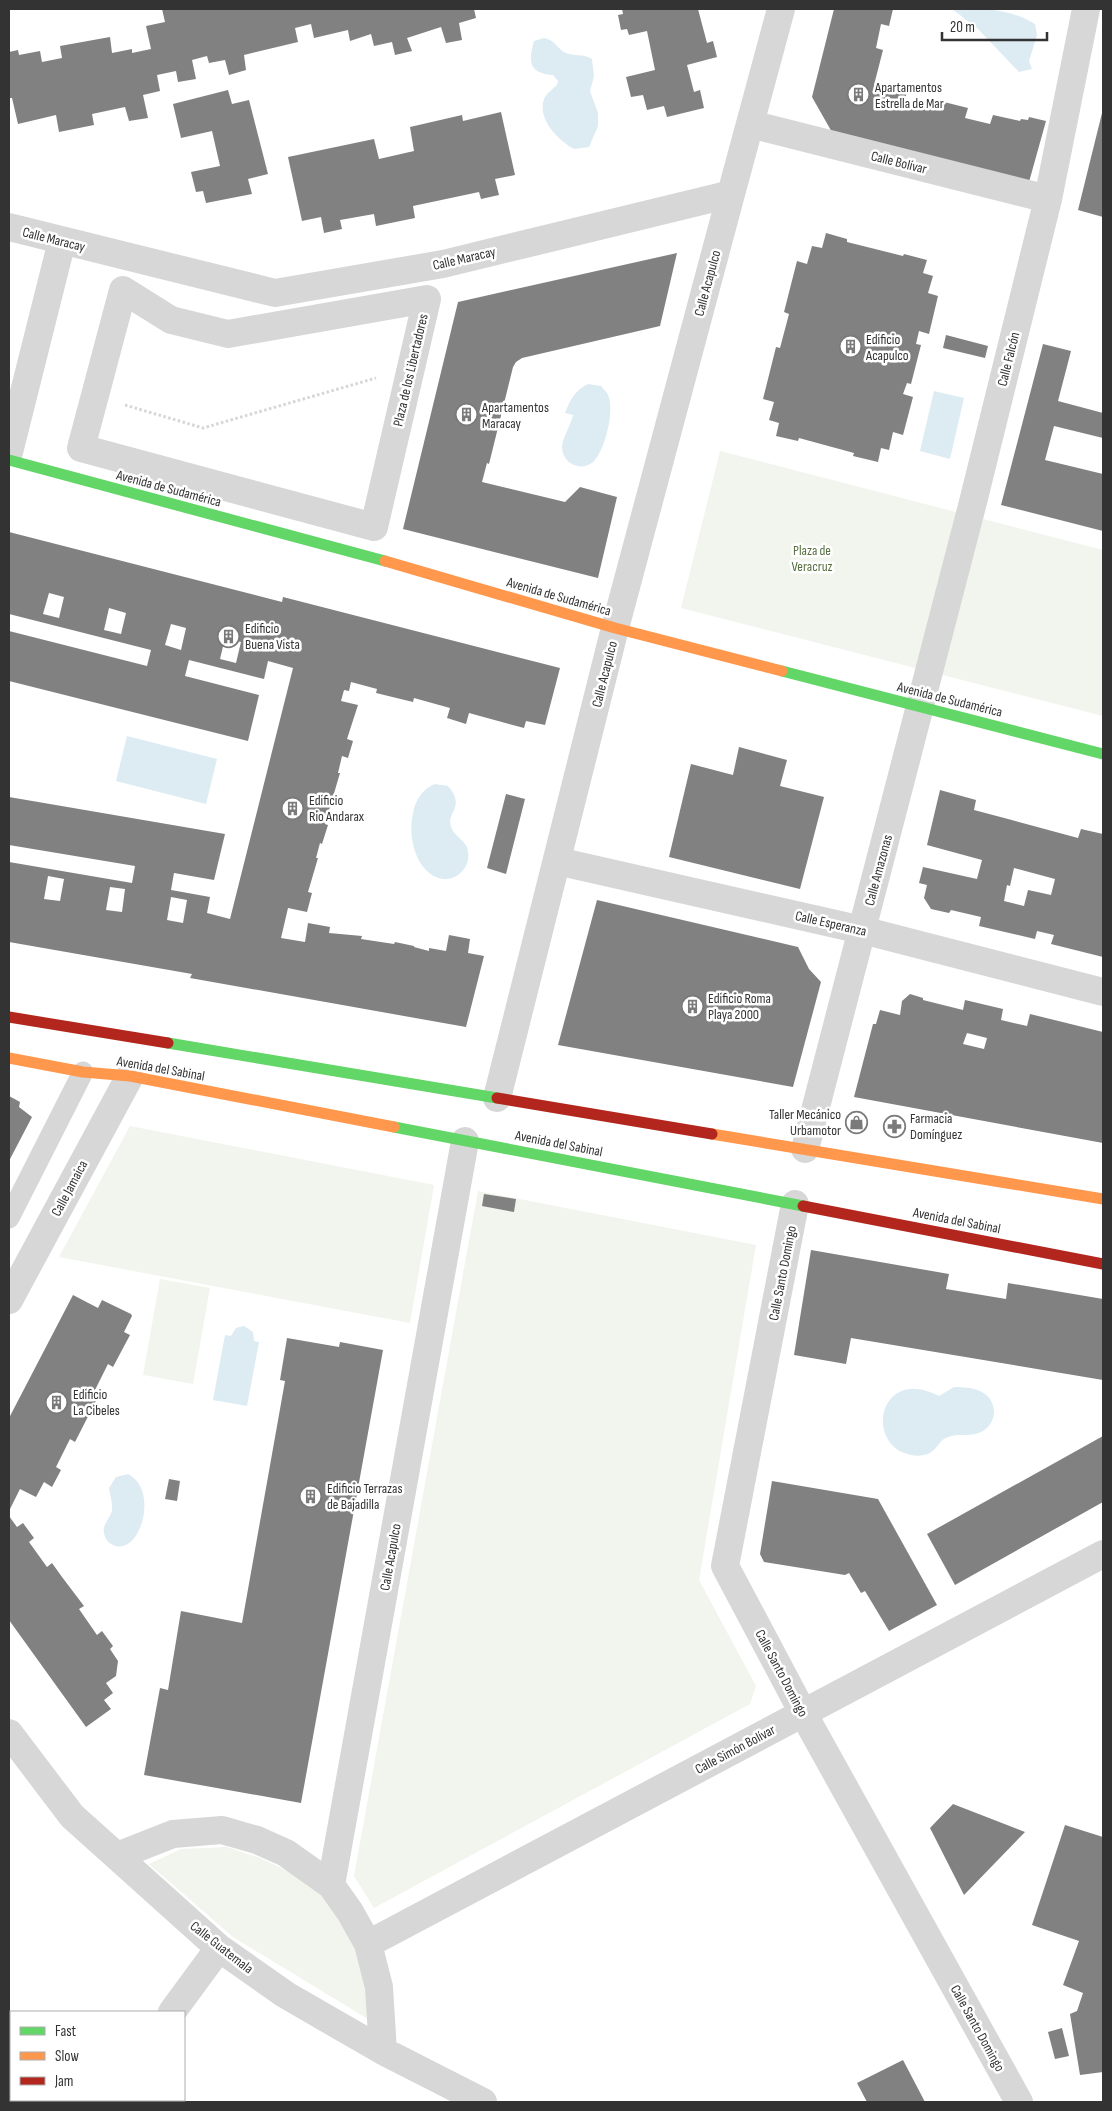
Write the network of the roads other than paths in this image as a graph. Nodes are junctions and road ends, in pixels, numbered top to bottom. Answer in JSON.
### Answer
{"nodes":[{"id":1,"x":781,"y":9,"type":"edge"},
{"id":2,"x":1086,"y":9,"type":"edge"},
{"id":3,"x":750,"y":124,"type":"junction"},
{"id":4,"x":731,"y":194,"type":"junction"},
{"id":5,"x":1048,"y":199,"type":"junction"},
{"id":6,"x":9,"y":227,"type":"edge"},
{"id":7,"x":62,"y":241,"type":"junction"},
{"id":8,"x":411,"y":368,"type":"joint"},
{"id":9,"x":9,"y":452,"type":"edge"},
{"id":10,"x":9,"y":460,"type":"edge"},
{"id":11,"x":615,"y":628,"type":"junction"},
{"id":12,"x":921,"y":707,"type":"junction"},
{"id":13,"x":1103,"y":754,"type":"edge"},
{"id":14,"x":557,"y":861,"type":"junction"},
{"id":15,"x":862,"y":930,"type":"junction"},
{"id":16,"x":1103,"y":992,"type":"edge"},
{"id":17,"x":9,"y":1017,"type":"edge"},
{"id":18,"x":9,"y":1058,"type":"edge"},
{"id":19,"x":84,"y":1072,"type":"junction"},
{"id":20,"x":130,"y":1076,"type":"junction"},
{"id":21,"x":497,"y":1098,"type":"junction"},
{"id":22,"x":466,"y":1141,"type":"junction"},
{"id":23,"x":805,"y":1149,"type":"junction"},
{"id":24,"x":1103,"y":1199,"type":"edge"},
{"id":25,"x":795,"y":1204,"type":"junction"},
{"id":26,"x":9,"y":1218,"type":"edge"},
{"id":27,"x":1103,"y":1264,"type":"edge"},
{"id":28,"x":9,"y":1300,"type":"edge"},
{"id":29,"x":1103,"y":1554,"type":"edge"},
{"id":30,"x":803,"y":1713,"type":"junction"},
{"id":31,"x":9,"y":1733,"type":"edge"},
{"id":32,"x":117,"y":1856,"type":"junction"},
{"id":33,"x":331,"y":1884,"type":"junction"},
{"id":34,"x":368,"y":1944,"type":"junction"},
{"id":35,"x":219,"y":1948,"type":"junction"},
{"id":36,"x":173,"y":2011,"type":"edge"},
{"id":37,"x":383,"y":2051,"type":"junction"},
{"id":38,"x":484,"y":2102,"type":"edge"},
{"id":39,"x":1019,"y":2102,"type":"edge"}],
"edges":[{"from":1,"to":3,"type":"street"},
{"from":2,"to":5,"type":"street","name":"Calle Falcón"},
{"from":3,"to":4,"type":"street"},
{"from":3,"to":5,"type":"street","name":"Calle Bolívar"},
{"from":4,"to":7,"type":"street","name":"Calle Maracay"},
{"from":4,"to":11,"type":"street","name":"Calle Acapulco"},
{"from":5,"to":12,"type":"street","name":"Calle Falcón"},
{"from":6,"to":7,"type":"street","name":"Calle Maracay"},
{"from":7,"to":9,"type":"street"},
{"from":8,"to":8,"type":"street","name":"Plaza de los Libertadores"},
{"from":10,"to":11,"type":"street","name":"Avenida de Sudamérica"},
{"from":11,"to":12,"type":"street","name":"Avenida de Sudamérica"},
{"from":11,"to":14,"type":"street","name":"Calle Acapulco"},
{"from":12,"to":13,"type":"street","name":"Avenida de Sudamérica"},
{"from":12,"to":15,"type":"street","name":"Calle Amazonas"},
{"from":14,"to":15,"type":"street","name":"Calle Esperanza"},
{"from":14,"to":21,"type":"street","name":"Calle Acapulco"},
{"from":15,"to":16,"type":"street","name":"Calle Esperanza"},
{"from":15,"to":23,"type":"street","name":"Calle Amazonas"},
{"from":17,"to":21,"type":"street","name":"Avenida del Sabinal"},
{"from":18,"to":19,"type":"street","name":"Avenida del Sabinal"},
{"from":19,"to":20,"type":"street","name":"Avenida del Sabinal"},
{"from":19,"to":26,"type":"lane"},
{"from":20,"to":22,"type":"street","name":"Avenida del Sabinal"},
{"from":20,"to":28,"type":"street","name":"Calle Jamaica"},
{"from":21,"to":23,"type":"street","name":"Avenida del Sabinal"},
{"from":22,"to":25,"type":"street","name":"Avenida del Sabinal"},
{"from":22,"to":33,"type":"street","name":"Calle Acapulco"},
{"from":23,"to":24,"type":"street","name":"Avenida del Sabinal"},
{"from":25,"to":27,"type":"street","name":"Avenida del Sabinal"},
{"from":25,"to":30,"type":"street","name":"Calle Santo Domingo"},
{"from":29,"to":30,"type":"street","name":"Calle Simón Bolívar"},
{"from":30,"to":34,"type":"street","name":"Calle Simón Bolívar"},
{"from":30,"to":39,"type":"street","name":"Calle Santo Domingo"},
{"from":31,"to":32,"type":"street","name":"Calle Guatemala"},
{"from":32,"to":33,"type":"street"},
{"from":32,"to":35,"type":"street","name":"Calle Guatemala"},
{"from":33,"to":34,"type":"street"},
{"from":34,"to":37,"type":"street"},
{"from":35,"to":36,"type":"street"},
{"from":35,"to":37,"type":"street","name":"Calle Guatemala"},
{"from":37,"to":38,"type":"street","name":"Calle Guatemala"}]}
